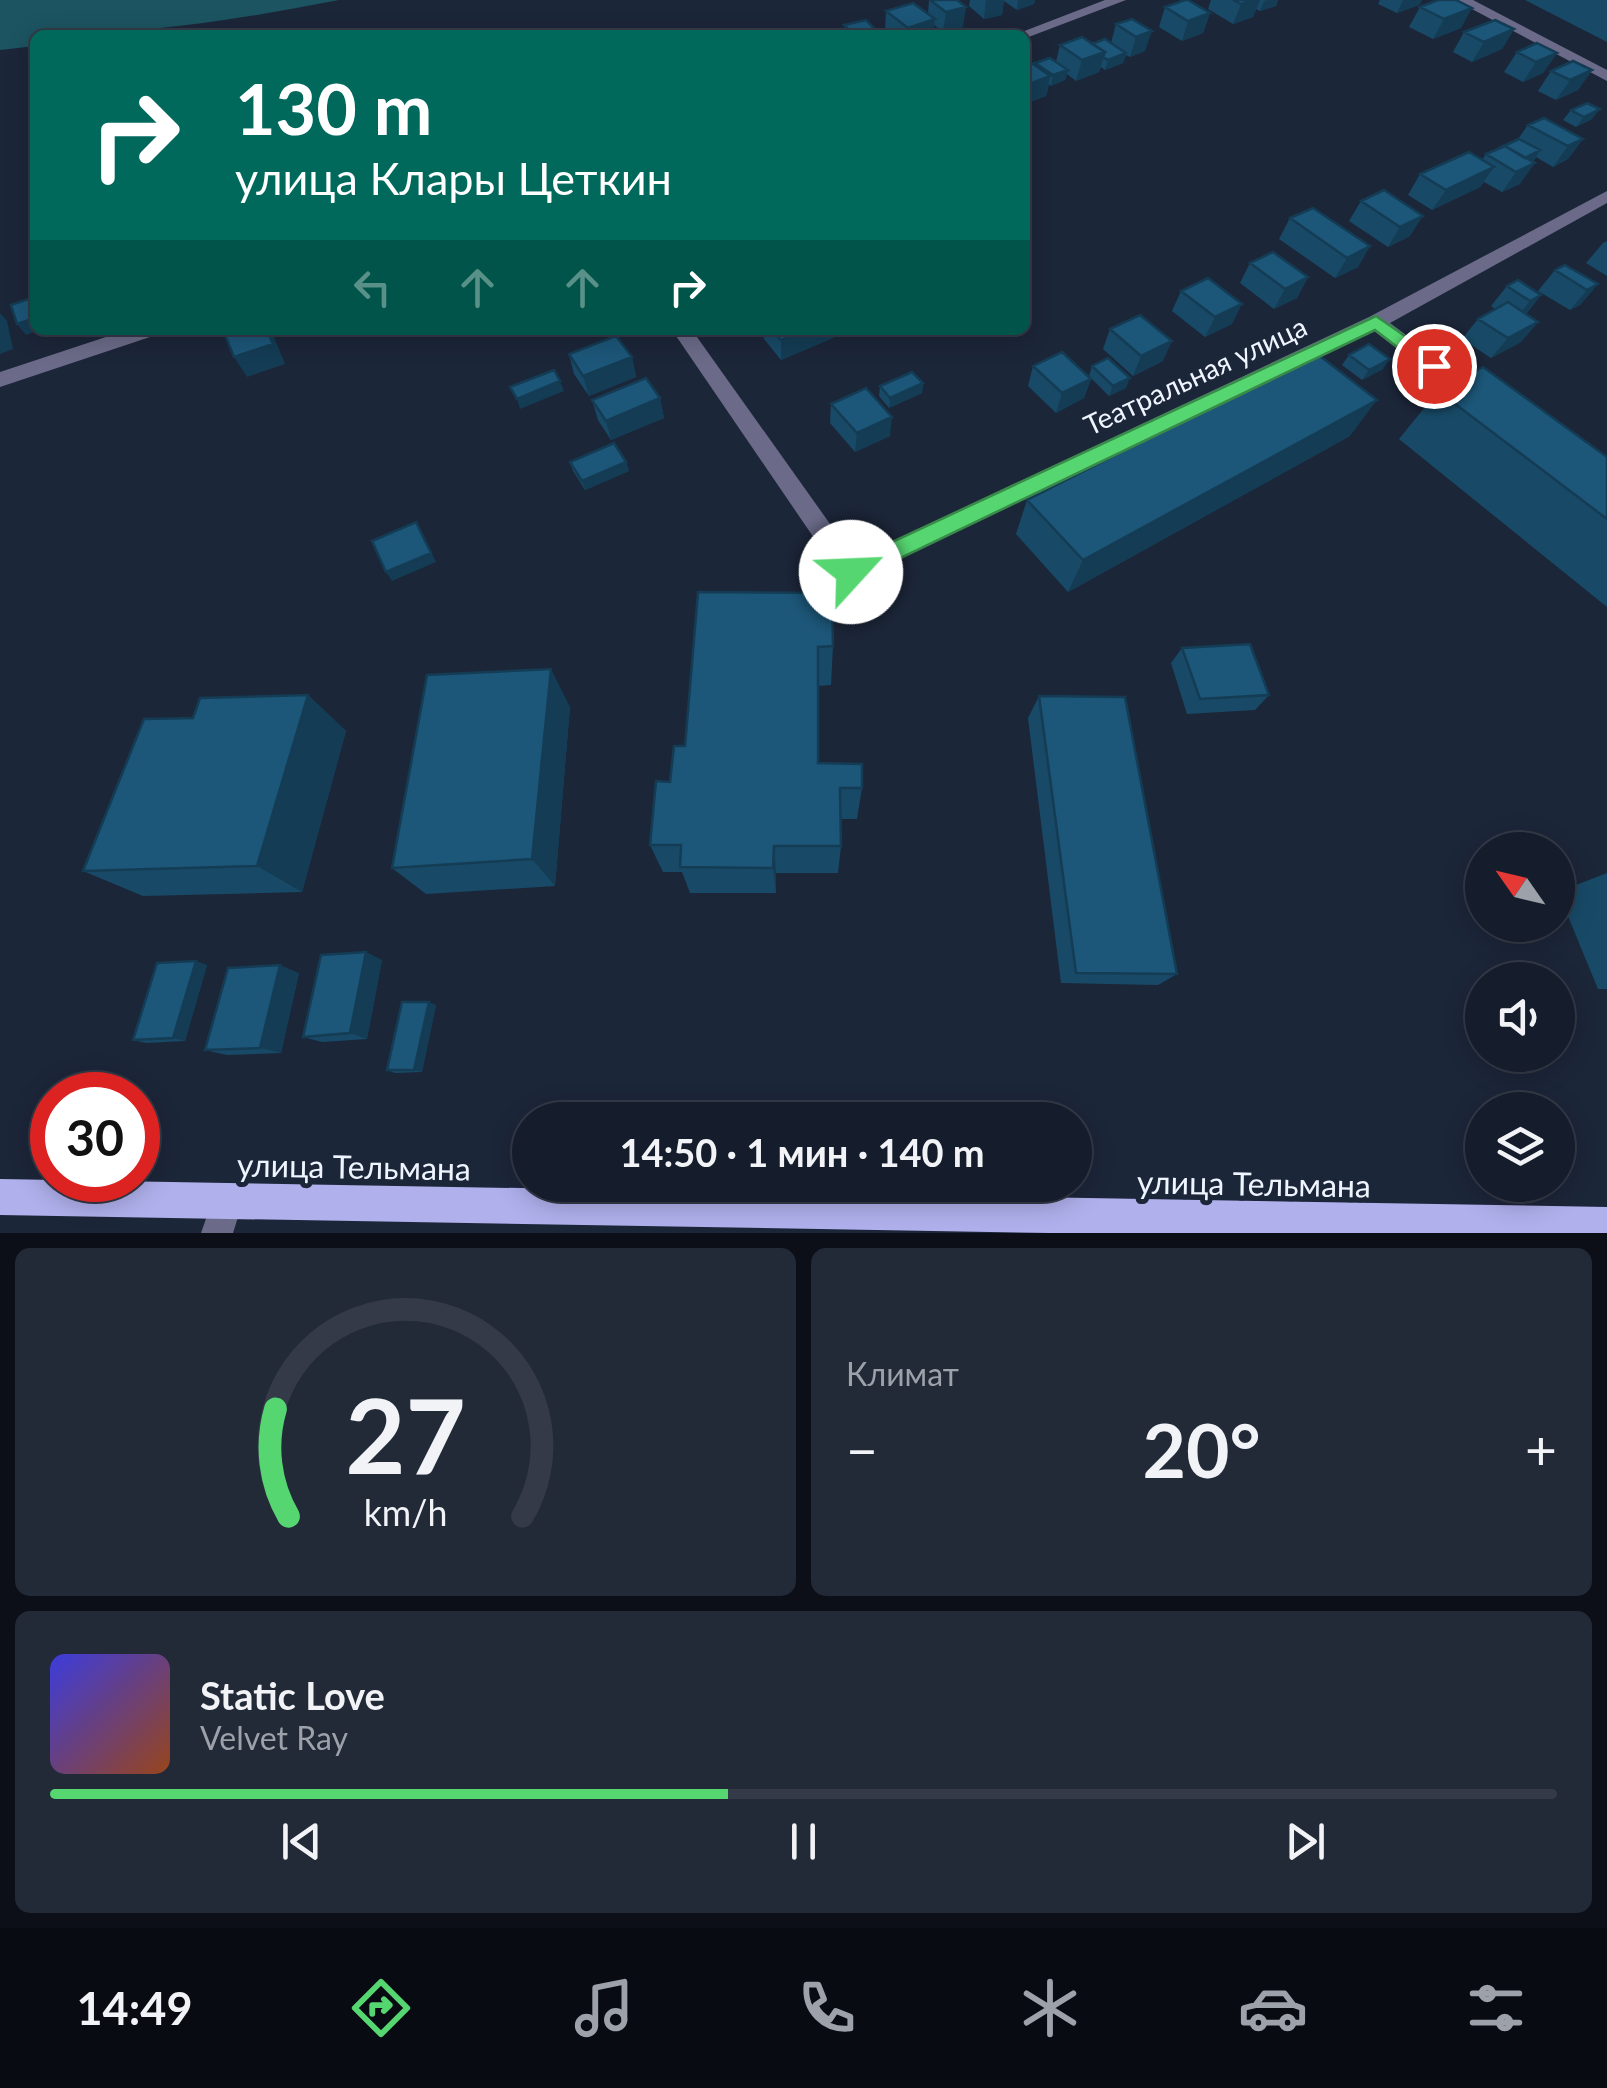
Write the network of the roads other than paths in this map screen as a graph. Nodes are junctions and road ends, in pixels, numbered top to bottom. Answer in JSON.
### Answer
{"nodes":[{"id":1,"x":1118,"y":0,"type":"edge"},
{"id":2,"x":1462,"y":0,"type":"edge"},
{"id":3,"x":1030,"y":32,"type":"edge"},
{"id":4,"x":1607,"y":76,"type":"edge"},
{"id":5,"x":1607,"y":196,"type":"edge"},
{"id":6,"x":1376,"y":322,"type":"junction"},
{"id":7,"x":134,"y":335,"type":"edge"},
{"id":8,"x":685,"y":335,"type":"edge"},
{"id":9,"x":0,"y":380,"type":"edge"},
{"id":10,"x":1500,"y":416,"type":"edge"},
{"id":11,"x":0,"y":1197,"type":"edge"},
{"id":12,"x":222,"y":1217,"type":"edge"},
{"id":13,"x":898,"y":1224,"type":"edge"},
{"id":14,"x":1607,"y":1226,"type":"edge"}],
"edges":[{"from":1,"to":3,"type":"street"},
{"from":2,"to":4,"type":"street"},
{"from":5,"to":6,"type":"street","name":"Театральная улица"},
{"from":6,"to":8,"type":"street","name":"Театральная улица"},
{"from":6,"to":10,"type":"street"},
{"from":7,"to":9,"type":"street"},
{"from":11,"to":12,"type":"main road","name":"улица Тельмана"},
{"from":12,"to":13,"type":"main road","name":"улица Тельмана"},
{"from":13,"to":14,"type":"main road","name":"улица Тельмана"}]}
